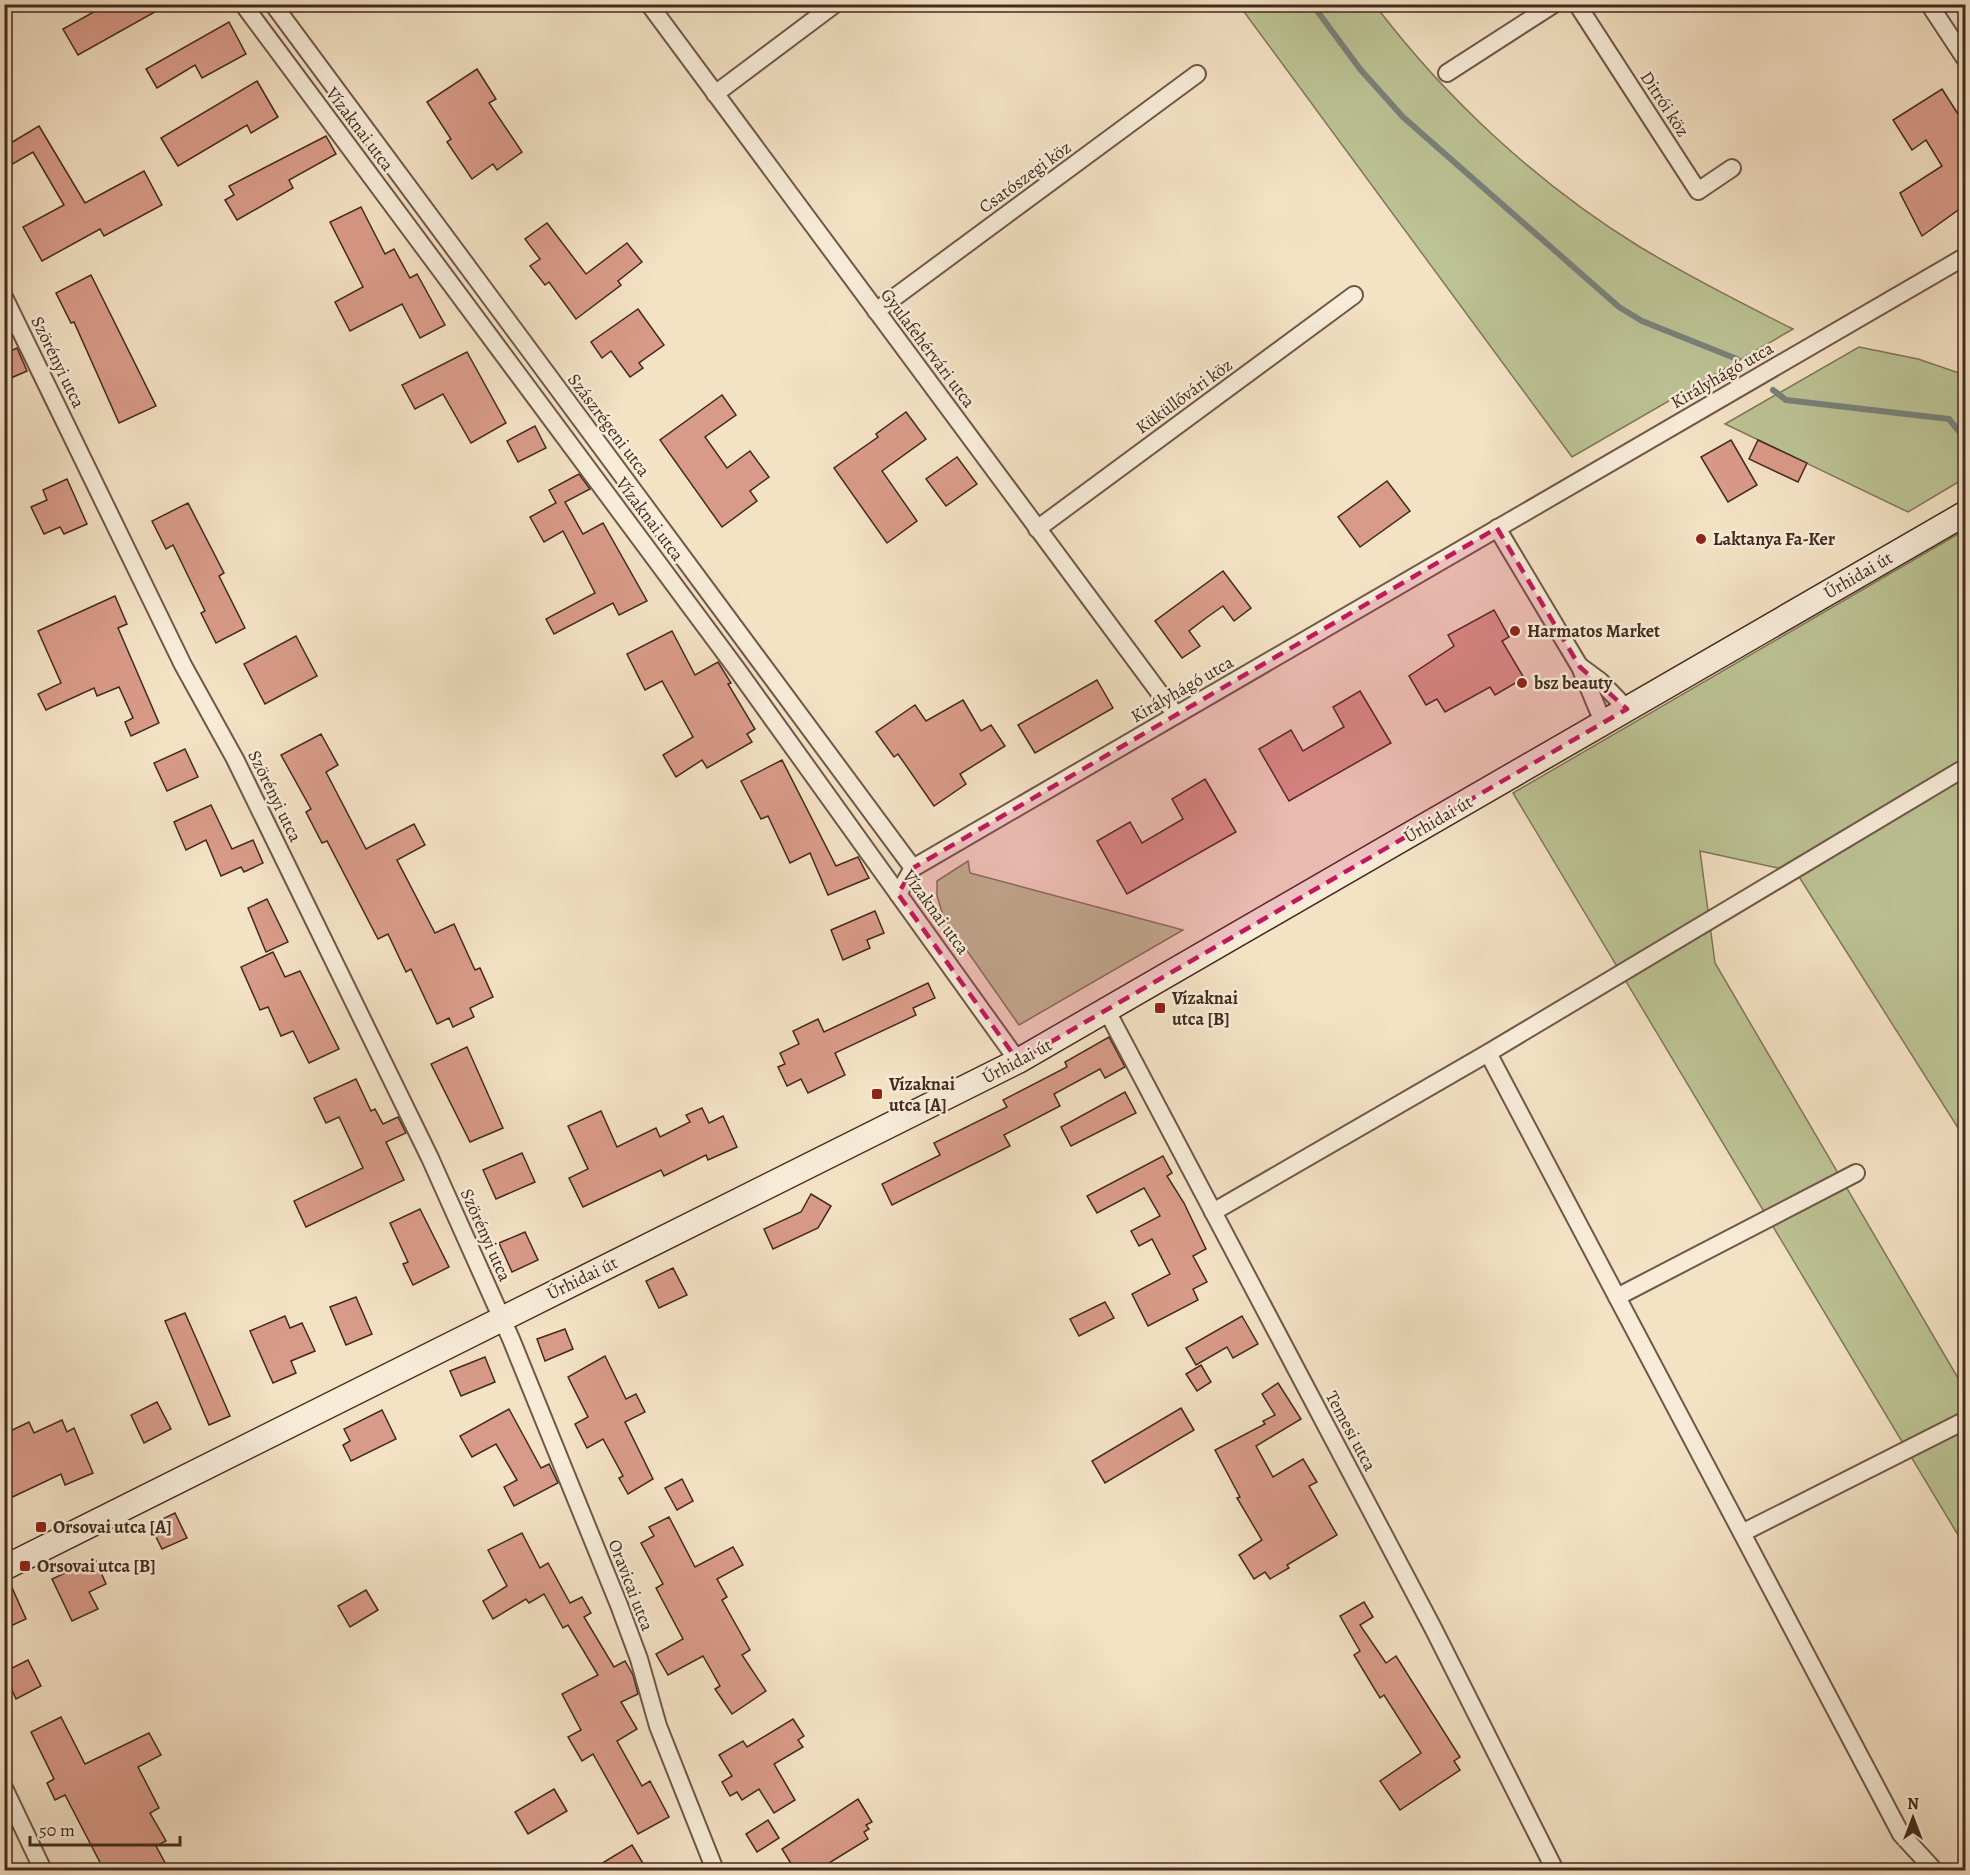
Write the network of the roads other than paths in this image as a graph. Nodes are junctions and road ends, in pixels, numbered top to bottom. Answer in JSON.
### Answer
{"nodes":[{"id":1,"x":243,"y":4,"type":"edge"},
{"id":2,"x":273,"y":4,"type":"edge"},
{"id":3,"x":649,"y":4,"type":"edge"},
{"id":4,"x":836,"y":4,"type":"edge"},
{"id":5,"x":1554,"y":4,"type":"edge"},
{"id":6,"x":1577,"y":4,"type":"edge"},
{"id":7,"x":1929,"y":4,"type":"edge"},
{"id":8,"x":1965,"y":60,"type":"edge"},
{"id":9,"x":1197,"y":74,"type":"dead end"},
{"id":10,"x":1447,"y":74,"type":"dead end"},
{"id":11,"x":715,"y":94,"type":"junction"},
{"id":12,"x":1732,"y":168,"type":"dead end"},
{"id":13,"x":1965,"y":256,"type":"edge"},
{"id":14,"x":1354,"y":295,"type":"dead end"},
{"id":15,"x":4,"y":297,"type":"edge"},
{"id":16,"x":876,"y":311,"type":"junction"},
{"id":17,"x":1965,"y":513,"type":"edge"},
{"id":18,"x":1497,"y":528,"type":"junction"},
{"id":19,"x":1037,"y":529,"type":"junction"},
{"id":20,"x":1580,"y":667,"type":"junction"},
{"id":21,"x":1627,"y":709,"type":"junction"},
{"id":22,"x":1176,"y":715,"type":"junction"},
{"id":23,"x":1603,"y":722,"type":"junction"},
{"id":24,"x":1965,"y":767,"type":"edge"},
{"id":25,"x":913,"y":868,"type":"junction"},
{"id":26,"x":898,"y":894,"type":"junction"},
{"id":27,"x":1107,"y":1011,"type":"junction"},
{"id":28,"x":1488,"y":1053,"type":"junction"},
{"id":29,"x":1018,"y":1061,"type":"junction"},
{"id":30,"x":1856,"y":1173,"type":"dead end"},
{"id":31,"x":1213,"y":1212,"type":"junction"},
{"id":32,"x":1617,"y":1297,"type":"junction"},
{"id":33,"x":501,"y":1318,"type":"junction"},
{"id":34,"x":1965,"y":1420,"type":"edge"},
{"id":35,"x":1742,"y":1533,"type":"junction"},
{"id":36,"x":4,"y":1568,"type":"edge"},
{"id":37,"x":4,"y":1788,"type":"edge"},
{"id":38,"x":43,"y":1870,"type":"edge"},
{"id":39,"x":715,"y":1870,"type":"edge"},
{"id":40,"x":1555,"y":1870,"type":"edge"},
{"id":41,"x":1934,"y":1870,"type":"edge"}],
"edges":[{"from":1,"to":26,"type":"street","name":"Vízaknai utca"},
{"from":2,"to":25,"type":"street","name":"Szászrégeni utca"},
{"from":3,"to":11,"type":"street","name":"Gyulafehérvári utca"},
{"from":4,"to":11,"type":"street"},
{"from":5,"to":10,"type":"street"},
{"from":6,"to":12,"type":"street","name":"Ditrói köz"},
{"from":7,"to":8,"type":"street"},
{"from":9,"to":16,"type":"street","name":"Csatószegi köz"},
{"from":11,"to":16,"type":"street","name":"Gyulafehérvári utca"},
{"from":13,"to":18,"type":"street","name":"Királyhágó utca"},
{"from":14,"to":19,"type":"street","name":"Küküllővári köz"},
{"from":15,"to":33,"type":"street","name":"Szörényi utca"},
{"from":16,"to":19,"type":"street","name":"Gyulafehérvári utca"},
{"from":17,"to":21,"type":"main road","name":"Úrhidai út"},
{"from":18,"to":20,"type":"street"},
{"from":18,"to":22,"type":"street","name":"Királyhágó utca"},
{"from":19,"to":22,"type":"street","name":"Gyulafehérvári utca"},
{"from":20,"to":21,"type":"street"},
{"from":20,"to":23,"type":"street"},
{"from":21,"to":23,"type":"main road","name":"Úrhidai út"},
{"from":22,"to":25,"type":"street","name":"Királyhágó utca"},
{"from":23,"to":27,"type":"main road","name":"Úrhidai út"},
{"from":24,"to":28,"type":"street"},
{"from":25,"to":26,"type":"street","name":"Királyhágó utca"},
{"from":26,"to":29,"type":"street","name":"Vízaknai utca"},
{"from":27,"to":29,"type":"main road","name":"Úrhidai út"},
{"from":27,"to":31,"type":"street","name":"Temesi utca"},
{"from":28,"to":31,"type":"street"},
{"from":28,"to":32,"type":"street"},
{"from":29,"to":33,"type":"main road","name":"Úrhidai út"},
{"from":30,"to":32,"type":"street"},
{"from":31,"to":40,"type":"street","name":"Temesi utca"},
{"from":32,"to":35,"type":"street"},
{"from":33,"to":36,"type":"main road","name":"Úrhidai út"},
{"from":33,"to":39,"type":"street","name":"Oravicai utca"},
{"from":34,"to":35,"type":"street"},
{"from":35,"to":41,"type":"street"},
{"from":37,"to":38,"type":"street"}]}
